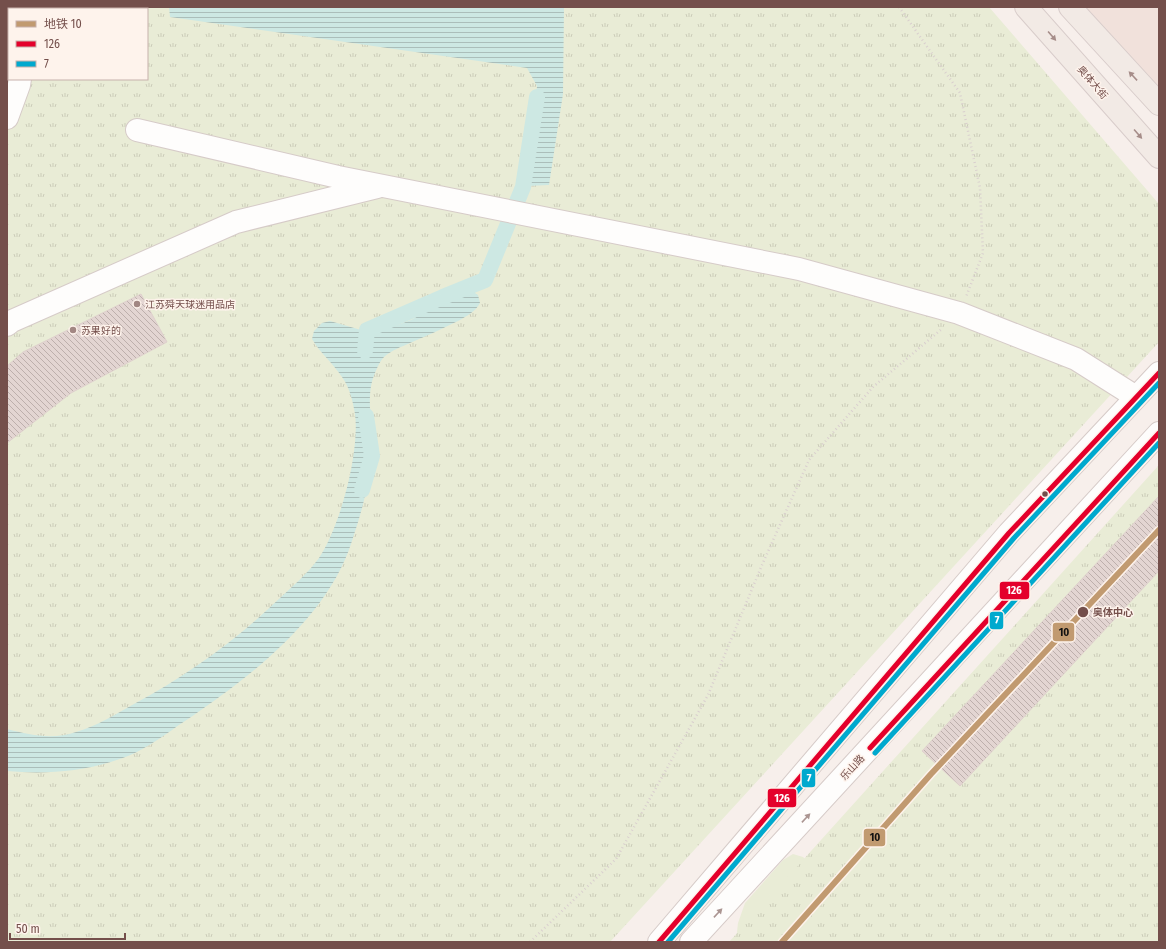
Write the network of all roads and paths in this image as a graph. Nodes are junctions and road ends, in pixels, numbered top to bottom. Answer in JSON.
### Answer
{"nodes":[{"id":1,"x":899,"y":7,"type":"edge"},
{"id":2,"x":1026,"y":7,"type":"edge"},
{"id":3,"x":1070,"y":7,"type":"edge"},
{"id":4,"x":20,"y":80,"type":"edge"},
{"id":5,"x":1159,"y":104,"type":"edge"},
{"id":6,"x":7,"y":118,"type":"edge"},
{"id":7,"x":136,"y":130,"type":"dead end"},
{"id":8,"x":1159,"y":157,"type":"edge"},
{"id":9,"x":383,"y":186,"type":"junction"},
{"id":10,"x":959,"y":313,"type":"junction"},
{"id":11,"x":7,"y":325,"type":"edge"},
{"id":12,"x":1159,"y":373,"type":"edge"},
{"id":13,"x":1136,"y":397,"type":"junction"},
{"id":14,"x":1159,"y":433,"type":"edge"},
{"id":15,"x":530,"y":942,"type":"edge"},
{"id":16,"x":659,"y":942,"type":"edge"},
{"id":17,"x":691,"y":942,"type":"edge"}],
"edges":[{"from":1,"to":10,"type":"path"},
{"from":2,"to":8,"type":"main road","name":"奥体大街","one_way":true},
{"from":5,"to":3,"type":"main road","one_way":true},
{"from":4,"to":6,"type":"street"},
{"from":7,"to":9,"type":"street"},
{"from":9,"to":10,"type":"street"},
{"from":9,"to":11,"type":"street"},
{"from":10,"to":13,"type":"street"},
{"from":10,"to":15,"type":"path"},
{"from":12,"to":13,"type":"street"},
{"from":13,"to":16,"type":"street"},
{"from":17,"to":14,"type":"street","name":"乐山路","one_way":true}]}
